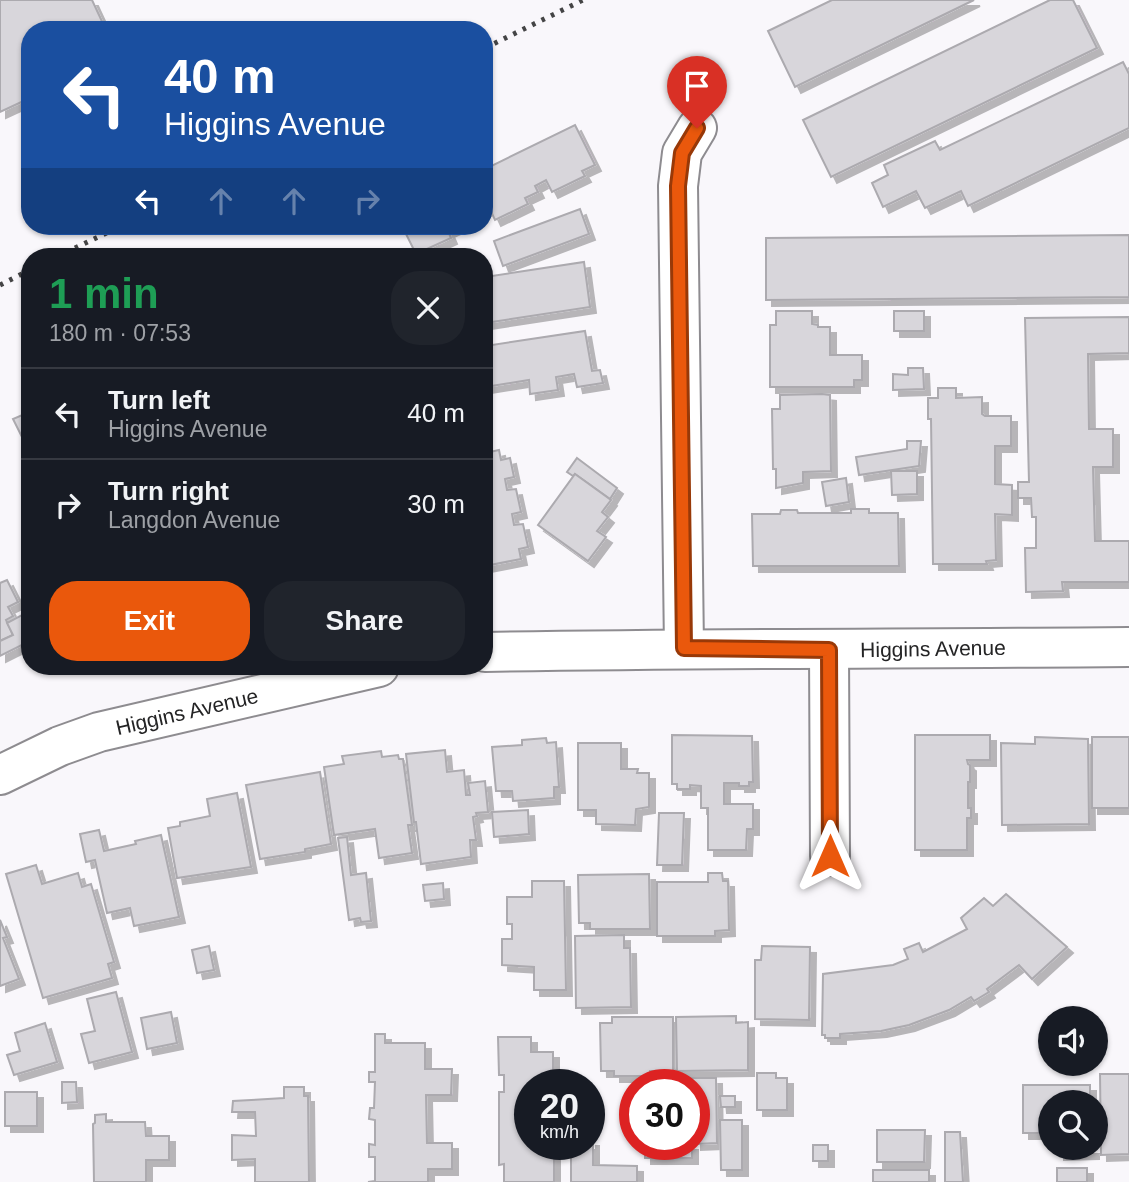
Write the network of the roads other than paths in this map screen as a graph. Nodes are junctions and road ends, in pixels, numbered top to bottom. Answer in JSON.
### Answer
{"nodes":[{"id":1,"x":697,"y":128,"type":"dead end"},
{"id":2,"x":1129,"y":647,"type":"edge"},
{"id":3,"x":684,"y":648,"type":"junction"},
{"id":4,"x":829,"y":650,"type":"junction"},
{"id":5,"x":493,"y":652,"type":"edge"},
{"id":6,"x":345,"y":675,"type":"edge"},
{"id":7,"x":0,"y":775,"type":"edge"},
{"id":8,"x":830,"y":856,"type":"dead end"}],
"edges":[{"from":1,"to":3,"type":"street"},
{"from":2,"to":4,"type":"street","name":"Higgins Avenue"},
{"from":3,"to":4,"type":"street","name":"Higgins Avenue"},
{"from":3,"to":5,"type":"street","name":"Higgins Avenue"},
{"from":4,"to":8,"type":"street"},
{"from":6,"to":7,"type":"street","name":"Higgins Avenue"}]}
